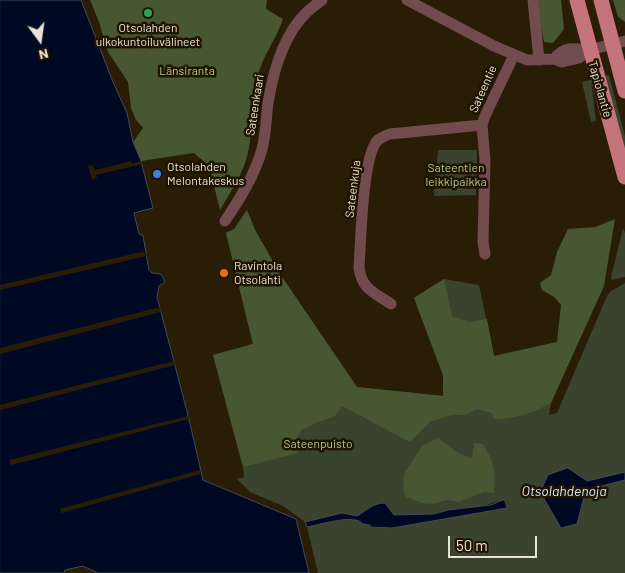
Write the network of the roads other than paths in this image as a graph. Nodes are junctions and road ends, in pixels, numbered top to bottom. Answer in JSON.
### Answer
{"nodes":[{"id":1,"x":322,"y":0,"type":"edge"},
{"id":2,"x":407,"y":0,"type":"edge"},
{"id":3,"x":533,"y":0,"type":"edge"},
{"id":4,"x":577,"y":0,"type":"edge"},
{"id":5,"x":600,"y":0,"type":"edge"},
{"id":6,"x":619,"y":42,"type":"edge"},
{"id":7,"x":590,"y":50,"type":"junction"},
{"id":8,"x":514,"y":55,"type":"junction"},
{"id":9,"x":539,"y":60,"type":"junction"},
{"id":10,"x":625,"y":90,"type":"edge"},
{"id":11,"x":482,"y":125,"type":"junction"},
{"id":12,"x":625,"y":177,"type":"edge"},
{"id":13,"x":225,"y":221,"type":"dead end"},
{"id":14,"x":486,"y":254,"type":"dead end"},
{"id":15,"x":391,"y":304,"type":"dead end"}],
"edges":[{"from":1,"to":13,"type":"street","name":"Sateenkaari"},
{"from":2,"to":8,"type":"street"},
{"from":3,"to":9,"type":"street"},
{"from":4,"to":7,"type":"main road","name":"Tapiolantie"},
{"from":5,"to":6,"type":"main road","name":"Tapiolantie"},
{"from":6,"to":7,"type":"street"},
{"from":6,"to":10,"type":"main road","name":"Tapiolantie"},
{"from":7,"to":9,"type":"street"},
{"from":7,"to":12,"type":"main road","name":"Tapiolantie"},
{"from":8,"to":9,"type":"street"},
{"from":8,"to":11,"type":"street","name":"Sateentie"},
{"from":11,"to":14,"type":"street","name":"Sateentie"},
{"from":11,"to":15,"type":"street","name":"Sateenkuja"}]}
